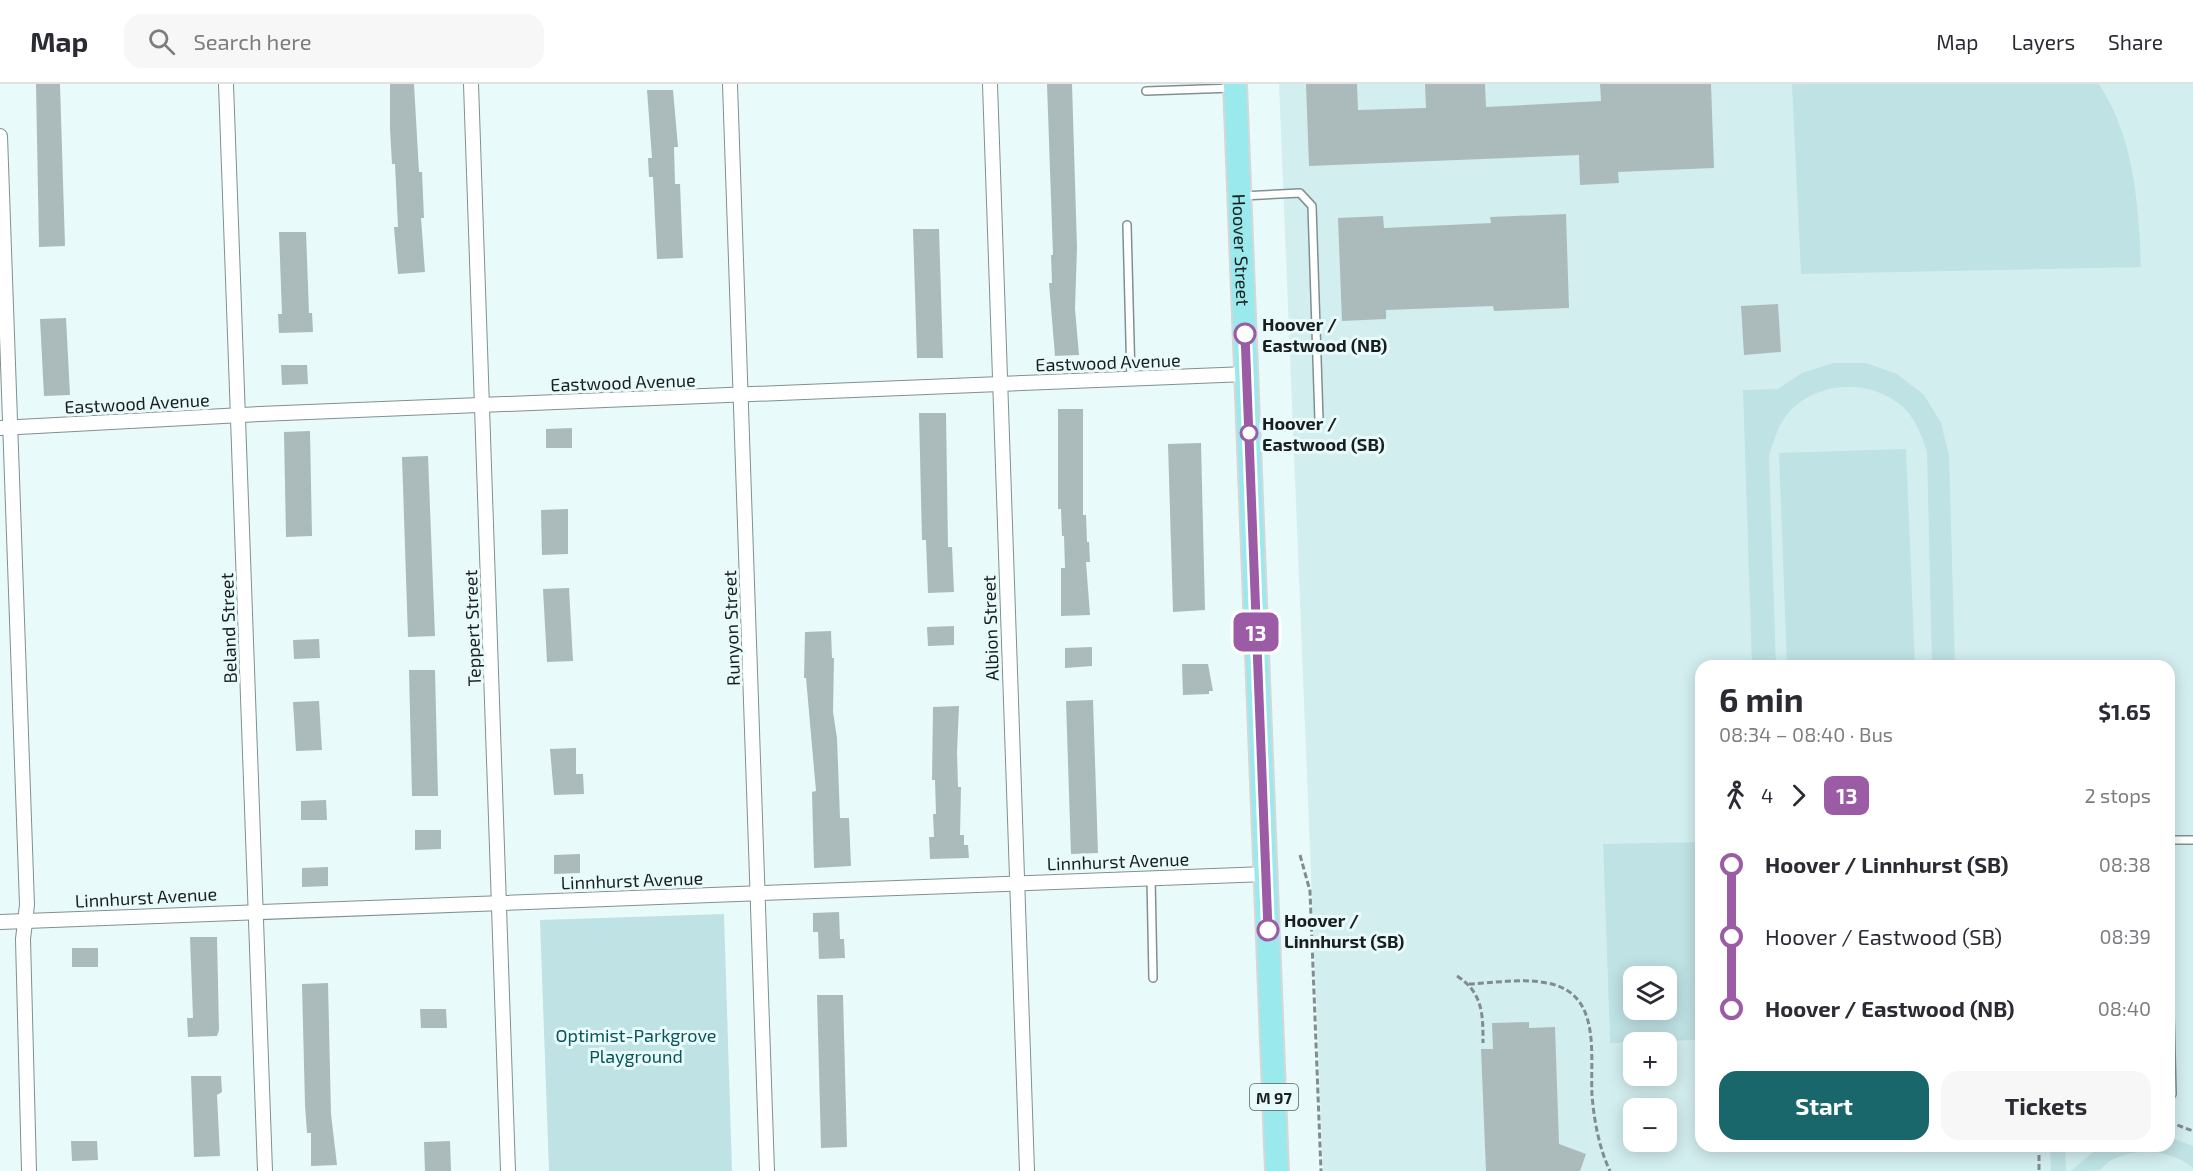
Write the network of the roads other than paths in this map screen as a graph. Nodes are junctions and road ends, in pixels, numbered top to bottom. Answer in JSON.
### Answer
{"nodes":[{"id":1,"x":226,"y":84,"type":"edge"},
{"id":2,"x":471,"y":84,"type":"edge"},
{"id":3,"x":729,"y":84,"type":"edge"},
{"id":4,"x":990,"y":84,"type":"edge"},
{"id":5,"x":1235,"y":86,"type":"edge"},
{"id":6,"x":1146,"y":91,"type":"dead end"},
{"id":7,"x":0,"y":136,"type":"edge"},
{"id":8,"x":1240,"y":196,"type":"junction"},
{"id":9,"x":1127,"y":225,"type":"dead end"},
{"id":10,"x":1247,"y":374,"type":"junction"},
{"id":11,"x":1131,"y":379,"type":"junction"},
{"id":12,"x":999,"y":385,"type":"junction"},
{"id":13,"x":740,"y":395,"type":"junction"},
{"id":14,"x":482,"y":405,"type":"junction"},
{"id":15,"x":239,"y":416,"type":"junction"},
{"id":16,"x":1249,"y":427,"type":"junction"},
{"id":17,"x":5,"y":428,"type":"edge"},
{"id":18,"x":2175,"y":840,"type":"edge"},
{"id":19,"x":2193,"y":840,"type":"edge"},
{"id":20,"x":1266,"y":874,"type":"junction"},
{"id":21,"x":1151,"y":878,"type":"junction"},
{"id":22,"x":1017,"y":883,"type":"junction"},
{"id":23,"x":758,"y":894,"type":"junction"},
{"id":24,"x":499,"y":903,"type":"junction"},
{"id":25,"x":257,"y":912,"type":"junction"},
{"id":26,"x":25,"y":921,"type":"junction"},
{"id":27,"x":0,"y":922,"type":"edge"},
{"id":28,"x":1153,"y":978,"type":"dead end"},
{"id":29,"x":30,"y":1171,"type":"edge"},
{"id":30,"x":265,"y":1171,"type":"edge"},
{"id":31,"x":508,"y":1171,"type":"edge"},
{"id":32,"x":767,"y":1171,"type":"edge"},
{"id":33,"x":1027,"y":1171,"type":"edge"},
{"id":34,"x":1277,"y":1171,"type":"edge"}],
"edges":[{"from":1,"to":15,"type":"street","name":"Beland Street"},
{"from":2,"to":14,"type":"street","name":"Teppert Street"},
{"from":3,"to":13,"type":"street","name":"Runyon Street"},
{"from":4,"to":12,"type":"street","name":"Albion Street"},
{"from":5,"to":6,"type":"lane"},
{"from":5,"to":8,"type":"main road","name":"Hoover Street","number":"M 97"},
{"from":7,"to":17,"type":"street"},
{"from":8,"to":10,"type":"main road","name":"Hoover Street","number":"M 97"},
{"from":8,"to":16,"type":"lane"},
{"from":9,"to":11,"type":"lane"},
{"from":10,"to":11,"type":"street","name":"Eastwood Avenue"},
{"from":10,"to":16,"type":"main road","name":"Hoover Street","number":"M 97"},
{"from":11,"to":12,"type":"street","name":"Eastwood Avenue"},
{"from":12,"to":13,"type":"street","name":"Eastwood Avenue"},
{"from":12,"to":22,"type":"street","name":"Albion Street"},
{"from":13,"to":14,"type":"street","name":"Eastwood Avenue"},
{"from":13,"to":23,"type":"street","name":"Runyon Street"},
{"from":14,"to":15,"type":"street","name":"Eastwood Avenue"},
{"from":14,"to":24,"type":"street","name":"Teppert Street"},
{"from":15,"to":17,"type":"street","name":"Eastwood Avenue"},
{"from":15,"to":25,"type":"street","name":"Beland Street"},
{"from":16,"to":20,"type":"main road","name":"Hoover Street","number":"M 97"},
{"from":17,"to":26,"type":"street"},
{"from":18,"to":19,"type":"lane"},
{"from":20,"to":21,"type":"street","name":"Linnhurst Avenue"},
{"from":20,"to":34,"type":"main road","name":"Hoover Street","number":"M 97"},
{"from":21,"to":22,"type":"street","name":"Linnhurst Avenue"},
{"from":21,"to":28,"type":"lane"},
{"from":22,"to":23,"type":"street","name":"Linnhurst Avenue"},
{"from":22,"to":33,"type":"street","name":"Albion Street"},
{"from":23,"to":24,"type":"street","name":"Linnhurst Avenue"},
{"from":23,"to":32,"type":"street","name":"Runyon Street"},
{"from":24,"to":25,"type":"street","name":"Linnhurst Avenue"},
{"from":24,"to":31,"type":"street","name":"Teppert Street"},
{"from":25,"to":26,"type":"street","name":"Linnhurst Avenue"},
{"from":25,"to":30,"type":"street","name":"Beland Street"},
{"from":26,"to":27,"type":"street","name":"Linnhurst Avenue"},
{"from":26,"to":29,"type":"street"}]}
